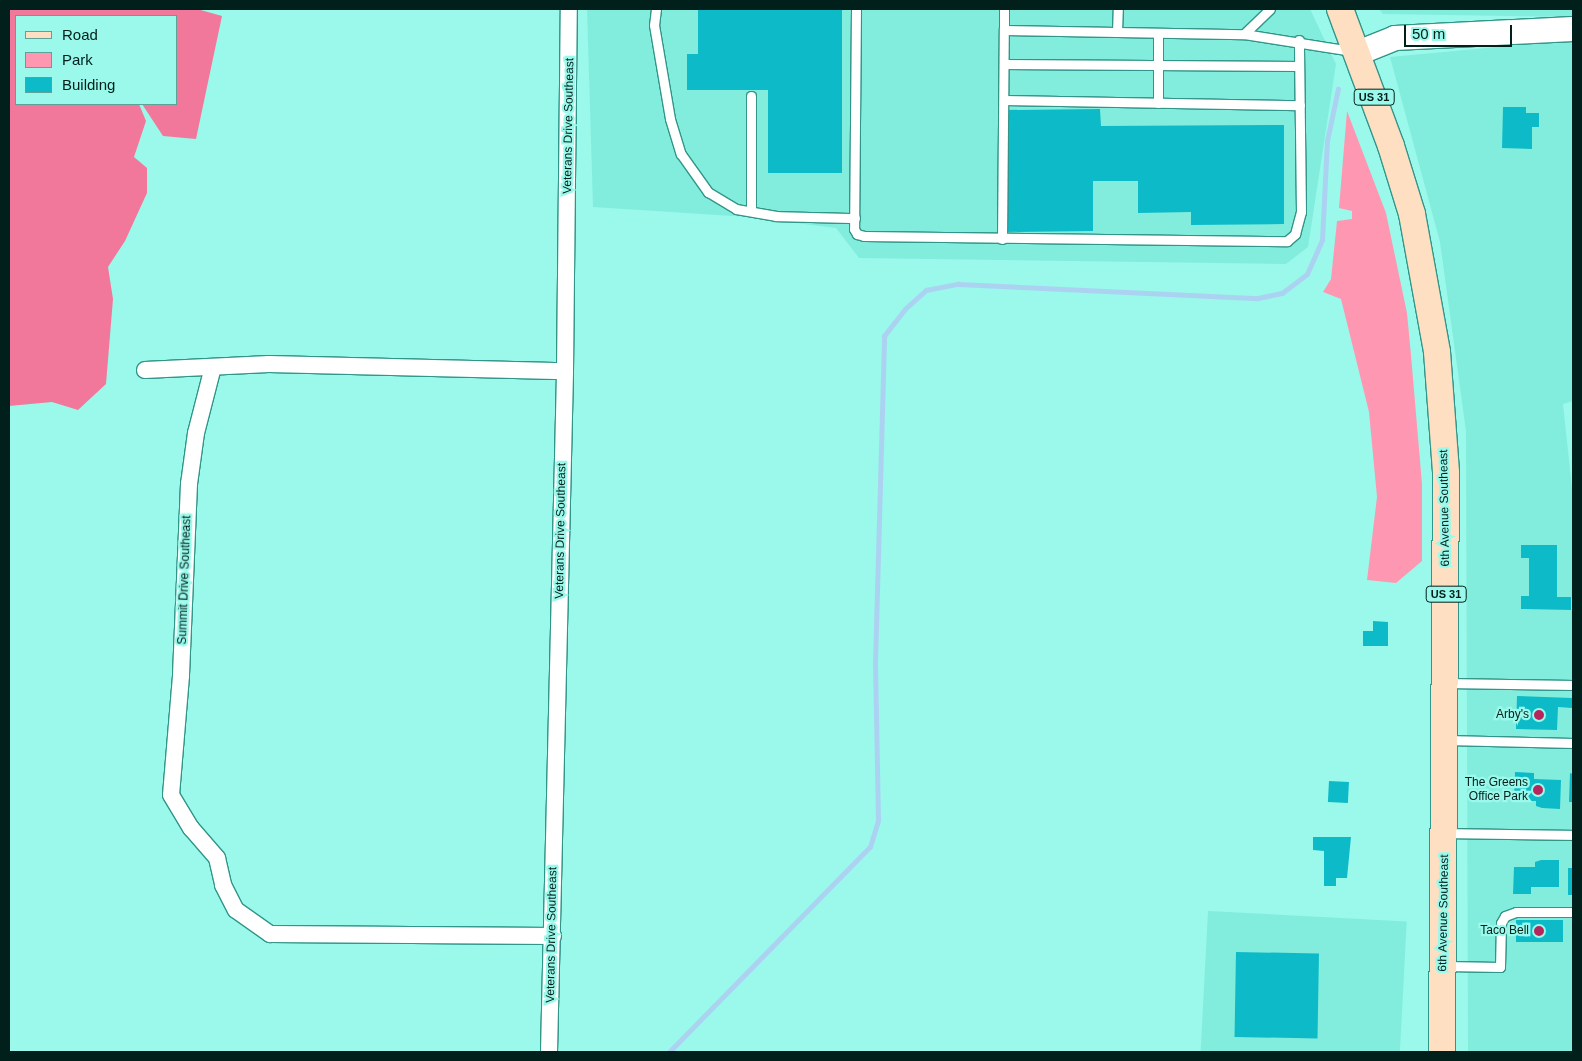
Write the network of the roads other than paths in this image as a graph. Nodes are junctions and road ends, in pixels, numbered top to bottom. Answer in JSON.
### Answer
{"nodes":[{"id":1,"x":569,"y":9,"type":"edge"},
{"id":2,"x":656,"y":9,"type":"edge"},
{"id":3,"x":856,"y":9,"type":"edge"},
{"id":4,"x":1004,"y":9,"type":"edge"},
{"id":5,"x":1118,"y":9,"type":"edge"},
{"id":6,"x":1270,"y":9,"type":"edge"},
{"id":7,"x":1340,"y":9,"type":"edge"},
{"id":8,"x":1573,"y":29,"type":"edge"},
{"id":9,"x":1004,"y":30,"type":"junction"},
{"id":10,"x":1117,"y":32,"type":"junction"},
{"id":11,"x":1158,"y":32,"type":"junction"},
{"id":12,"x":1244,"y":34,"type":"junction"},
{"id":13,"x":1299,"y":40,"type":"junction"},
{"id":14,"x":1358,"y":53,"type":"junction"},
{"id":15,"x":1004,"y":64,"type":"junction"},
{"id":16,"x":1158,"y":65,"type":"junction"},
{"id":17,"x":1299,"y":66,"type":"junction"},
{"id":18,"x":751,"y":96,"type":"dead end"},
{"id":19,"x":1004,"y":100,"type":"junction"},
{"id":20,"x":1158,"y":103,"type":"junction"},
{"id":21,"x":1300,"y":104,"type":"junction"},
{"id":22,"x":751,"y":211,"type":"junction"},
{"id":23,"x":855,"y":218,"type":"junction"},
{"id":24,"x":1002,"y":238,"type":"junction"},
{"id":25,"x":213,"y":367,"type":"junction"},
{"id":26,"x":145,"y":370,"type":"dead end"},
{"id":27,"x":565,"y":371,"type":"junction"},
{"id":28,"x":1446,"y":683,"type":"junction"},
{"id":29,"x":1573,"y":685,"type":"edge"},
{"id":30,"x":1446,"y":740,"type":"junction"},
{"id":31,"x":1573,"y":743,"type":"edge"},
{"id":32,"x":1445,"y":833,"type":"junction"},
{"id":33,"x":1573,"y":835,"type":"edge"},
{"id":34,"x":1573,"y":912,"type":"edge"},
{"id":35,"x":553,"y":936,"type":"junction"},
{"id":36,"x":1443,"y":966,"type":"junction"},
{"id":37,"x":549,"y":1052,"type":"edge"},
{"id":38,"x":1442,"y":1052,"type":"edge"}],
"edges":[{"from":1,"to":27,"type":"street","name":"Veterans Drive Southeast"},
{"from":2,"to":22,"type":"lane"},
{"from":3,"to":23,"type":"lane"},
{"from":4,"to":9,"type":"lane"},
{"from":5,"to":10,"type":"lane"},
{"from":6,"to":12,"type":"lane"},
{"from":7,"to":14,"type":"main road","name":"6th Avenue Southeast","number":"US 31"},
{"from":8,"to":14,"type":"street"},
{"from":9,"to":10,"type":"lane"},
{"from":9,"to":15,"type":"lane"},
{"from":10,"to":11,"type":"lane"},
{"from":11,"to":12,"type":"lane"},
{"from":11,"to":16,"type":"lane"},
{"from":12,"to":13,"type":"lane"},
{"from":13,"to":14,"type":"lane"},
{"from":13,"to":17,"type":"lane"},
{"from":14,"to":28,"type":"main road","name":"6th Avenue Southeast","number":"US 31"},
{"from":15,"to":16,"type":"lane"},
{"from":15,"to":19,"type":"lane"},
{"from":16,"to":17,"type":"lane"},
{"from":16,"to":20,"type":"lane"},
{"from":17,"to":21,"type":"lane"},
{"from":18,"to":22,"type":"lane"},
{"from":19,"to":20,"type":"lane"},
{"from":19,"to":24,"type":"lane"},
{"from":20,"to":21,"type":"lane"},
{"from":21,"to":24,"type":"lane"},
{"from":22,"to":23,"type":"lane"},
{"from":23,"to":24,"type":"lane"},
{"from":25,"to":26,"type":"street"},
{"from":25,"to":27,"type":"street"},
{"from":25,"to":35,"type":"street","name":"Summit Drive Southeast"},
{"from":27,"to":35,"type":"street","name":"Veterans Drive Southeast"},
{"from":28,"to":29,"type":"lane"},
{"from":28,"to":30,"type":"main road","name":"6th Avenue Southeast","number":"US 31"},
{"from":30,"to":31,"type":"lane"},
{"from":30,"to":32,"type":"main road","name":"6th Avenue Southeast","number":"US 31"},
{"from":32,"to":33,"type":"lane"},
{"from":32,"to":36,"type":"main road","name":"6th Avenue Southeast","number":"US 31"},
{"from":34,"to":36,"type":"lane"},
{"from":35,"to":37,"type":"street","name":"Veterans Drive Southeast"},
{"from":36,"to":38,"type":"main road","name":"6th Avenue Southeast","number":"US 31"}]}
